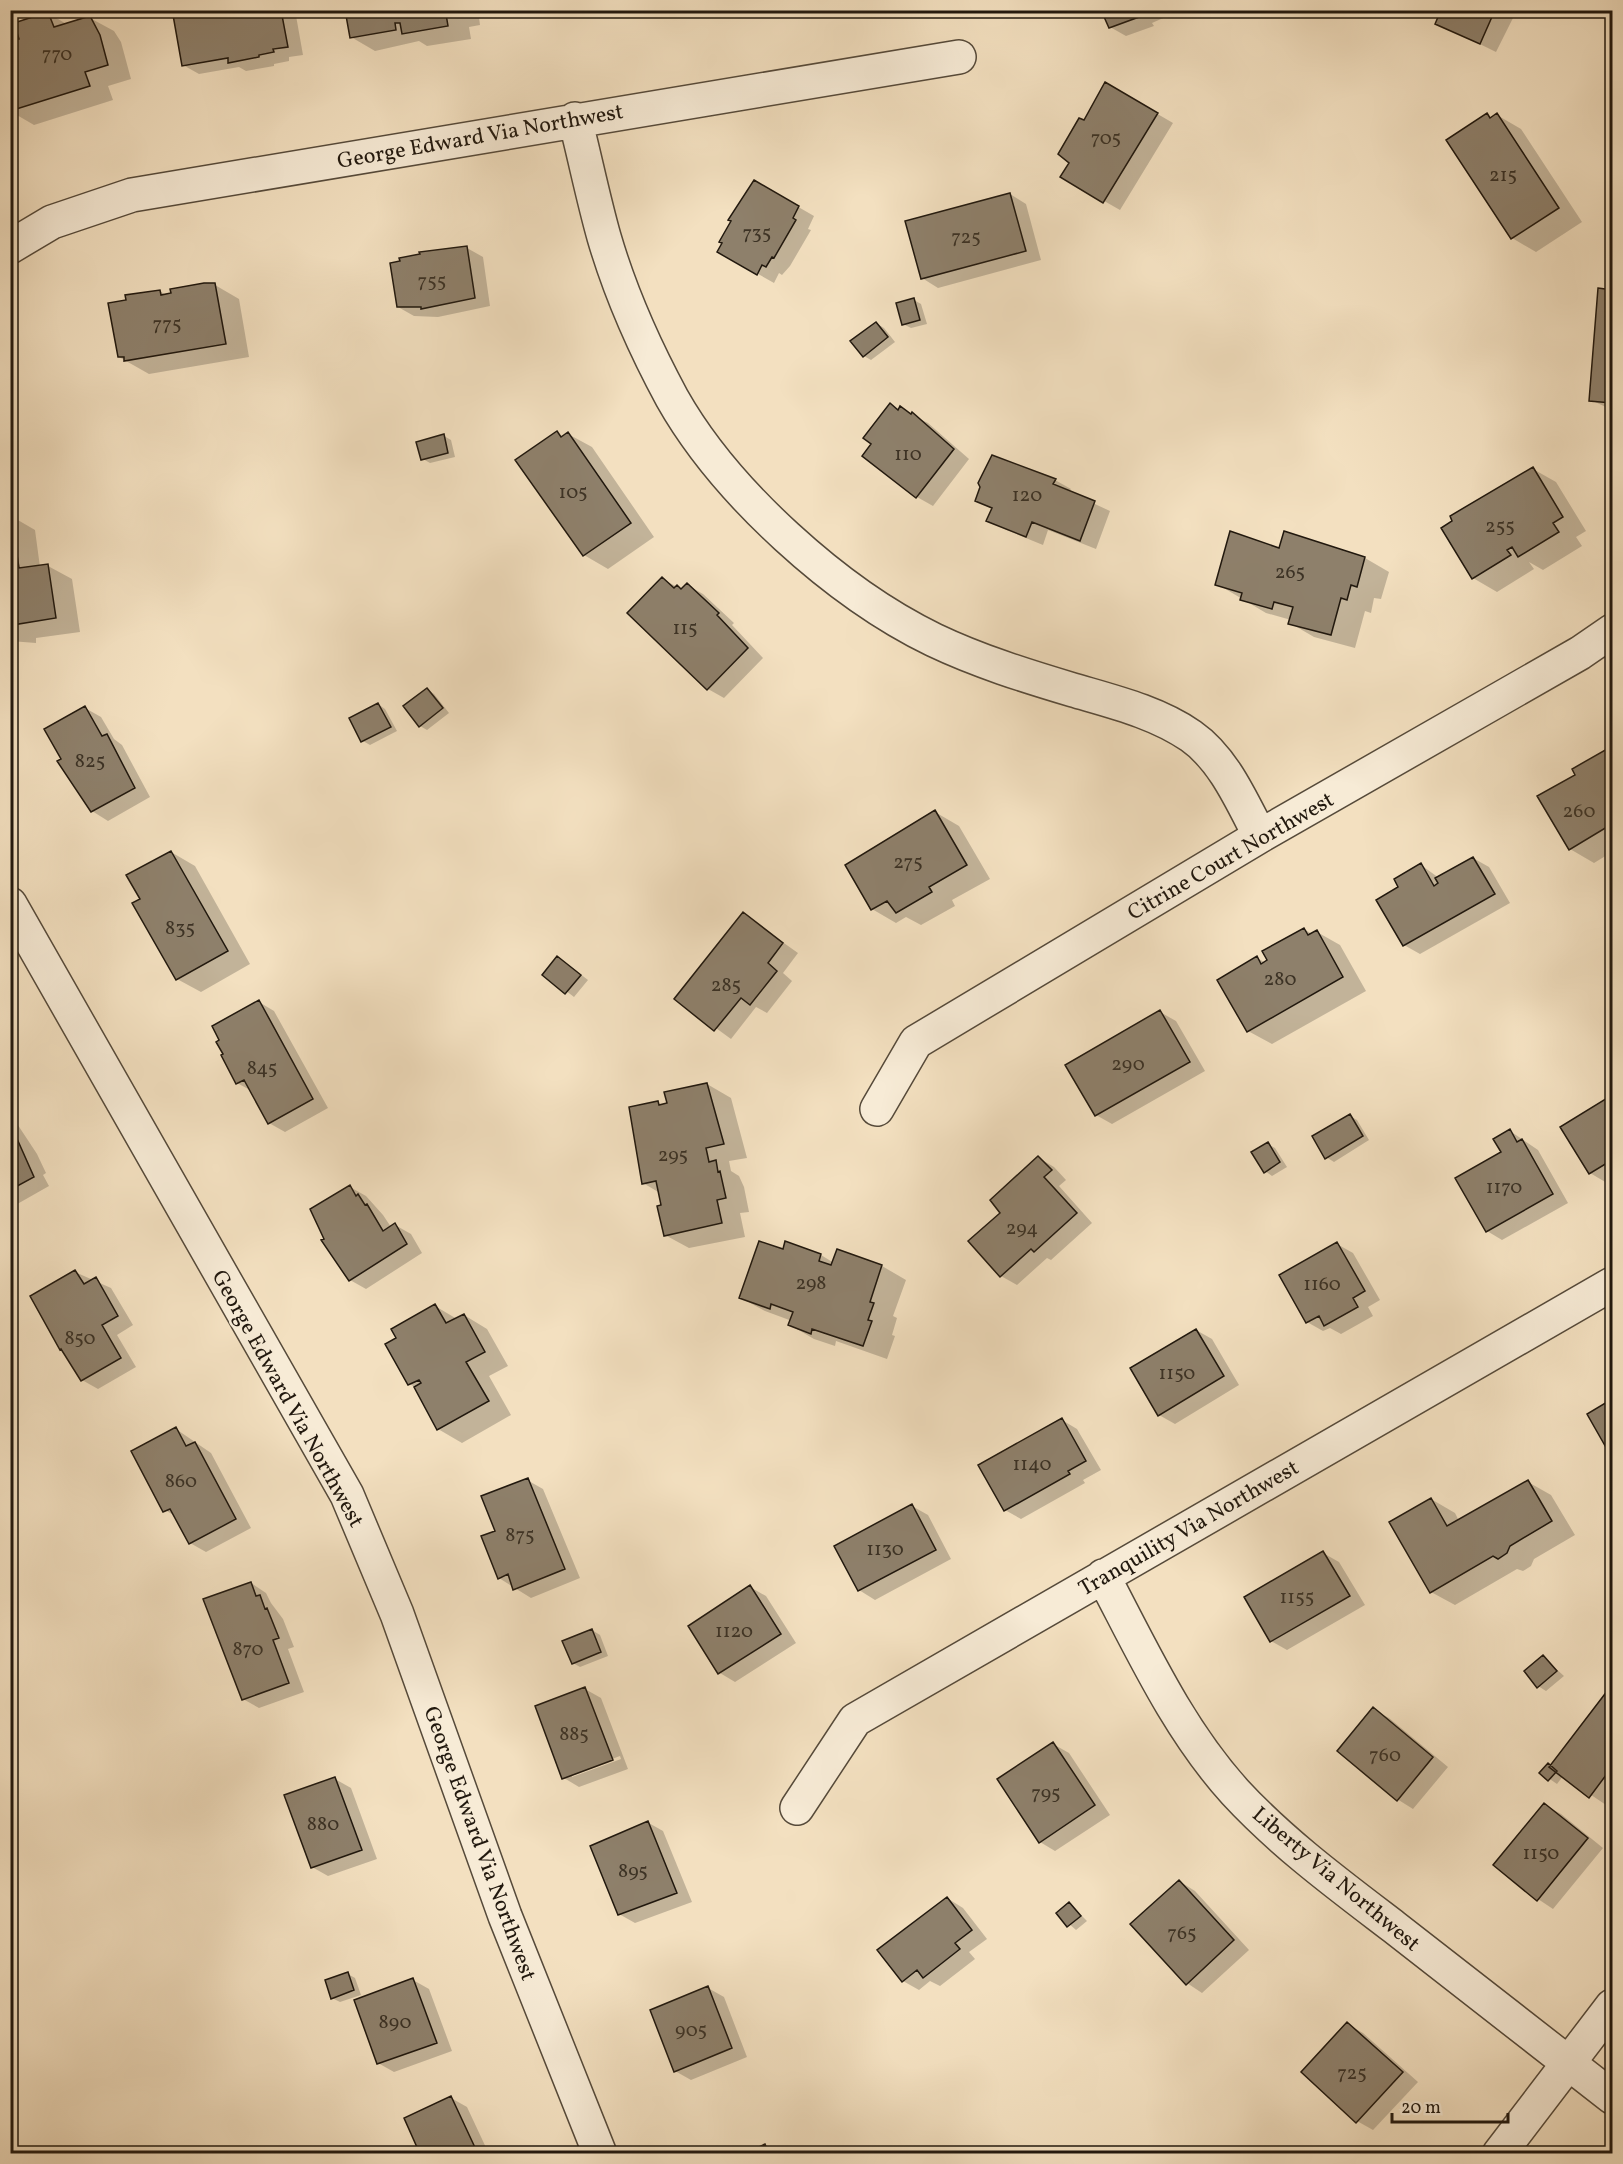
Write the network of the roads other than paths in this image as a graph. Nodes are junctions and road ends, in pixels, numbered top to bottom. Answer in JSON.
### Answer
{"nodes":[{"id":1,"x":959,"y":57,"type":"dead end"},
{"id":2,"x":575,"y":119,"type":"junction"},
{"id":3,"x":10,"y":247,"type":"edge"},
{"id":4,"x":1612,"y":631,"type":"edge"},
{"id":5,"x":1260,"y":836,"type":"junction"},
{"id":6,"x":10,"y":904,"type":"edge"},
{"id":7,"x":877,"y":1109,"type":"dead end"},
{"id":8,"x":1612,"y":1284,"type":"edge"},
{"id":9,"x":1103,"y":1576,"type":"junction"},
{"id":10,"x":797,"y":1808,"type":"dead end"},
{"id":11,"x":1612,"y":2006,"type":"edge"},
{"id":12,"x":1568,"y":2062,"type":"junction"},
{"id":13,"x":1612,"y":2097,"type":"edge"},
{"id":14,"x":600,"y":2154,"type":"edge"},
{"id":15,"x":1499,"y":2154,"type":"edge"}],
"edges":[{"from":1,"to":2,"type":"street","name":"George Edward Via Northwest"},
{"from":2,"to":3,"type":"street","name":"George Edward Via Northwest"},
{"from":2,"to":5,"type":"street"},
{"from":4,"to":5,"type":"street","name":"Citrine Court Northwest"},
{"from":5,"to":7,"type":"street","name":"Citrine Court Northwest"},
{"from":6,"to":14,"type":"street","name":"George Edward Via Northwest"},
{"from":8,"to":9,"type":"street","name":"Tranquility Via Northwest"},
{"from":9,"to":10,"type":"street","name":"Tranquility Via Northwest"},
{"from":9,"to":12,"type":"street","name":"Liberty Via Northwest"},
{"from":11,"to":12,"type":"street"},
{"from":12,"to":13,"type":"street","name":"Liberty Via Northwest"},
{"from":12,"to":15,"type":"street"}]}
